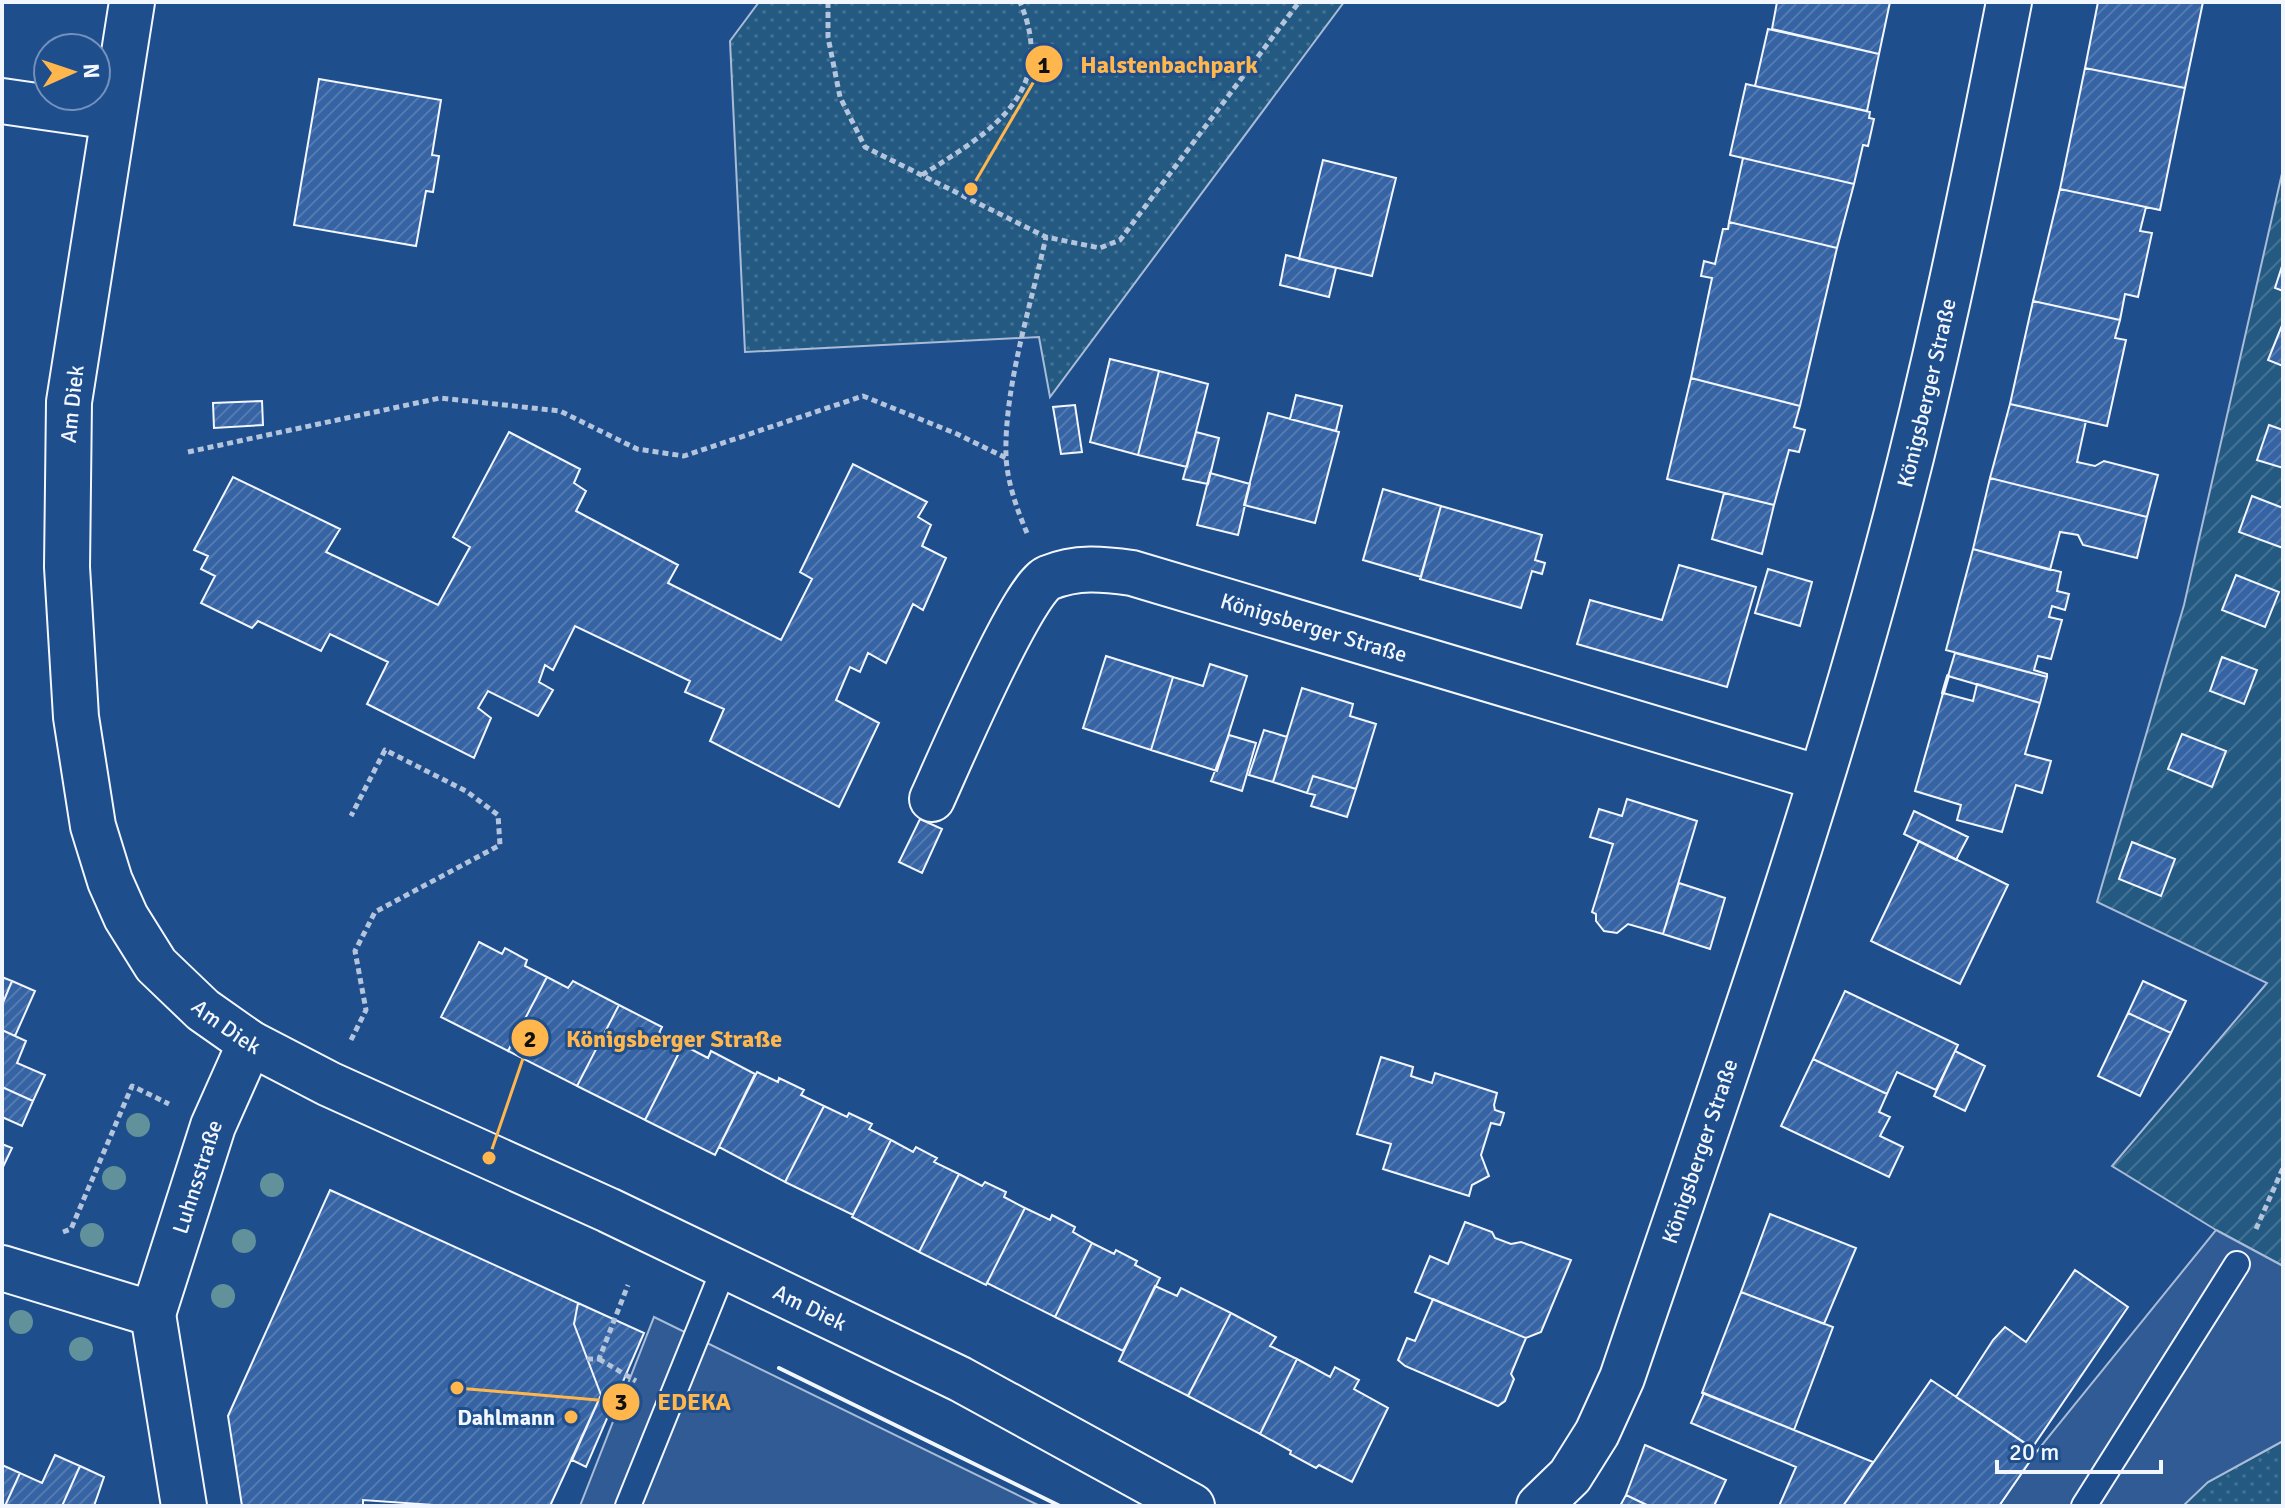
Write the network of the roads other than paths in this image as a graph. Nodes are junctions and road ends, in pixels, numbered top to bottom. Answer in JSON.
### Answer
{"nodes":[{"id":1,"x":132,"y":2,"type":"edge"},
{"id":2,"x":2009,"y":2,"type":"edge"},
{"id":3,"x":2,"y":101,"type":"edge"},
{"id":4,"x":113,"y":117,"type":"junction"},
{"id":5,"x":1820,"y":778,"type":"junction"},
{"id":6,"x":932,"y":799,"type":"dead end"},
{"id":7,"x":250,"y":1043,"type":"junction"},
{"id":8,"x":2237,"y":1264,"type":"road end"},
{"id":9,"x":725,"y":1266,"type":"junction"},
{"id":10,"x":2,"y":1268,"type":"edge"},
{"id":11,"x":153,"y":1314,"type":"junction"},
{"id":12,"x":184,"y":1506,"type":"edge"},
{"id":13,"x":628,"y":1506,"type":"edge"},
{"id":14,"x":1192,"y":1506,"type":"edge"},
{"id":15,"x":1539,"y":1506,"type":"edge"},
{"id":16,"x":2084,"y":1506,"type":"edge"}],
"edges":[{"from":1,"to":4,"type":"street","name":"Am Diek"},
{"from":2,"to":5,"type":"street","name":"Königsberger Straße"},
{"from":3,"to":4,"type":"street"},
{"from":4,"to":7,"type":"street","name":"Am Diek"},
{"from":5,"to":6,"type":"street","name":"Königsberger Straße"},
{"from":5,"to":15,"type":"street","name":"Königsberger Straße"},
{"from":7,"to":9,"type":"street","name":"Am Diek"},
{"from":7,"to":11,"type":"street","name":"Luhnsstraße"},
{"from":8,"to":16,"type":"lane"},
{"from":9,"to":13,"type":"lane"},
{"from":9,"to":14,"type":"street","name":"Am Diek"},
{"from":10,"to":11,"type":"street"},
{"from":11,"to":12,"type":"street","name":"Luhnsstraße"}]}
